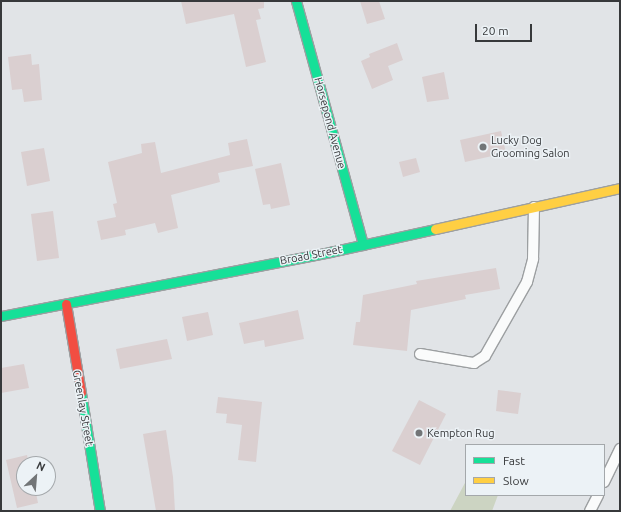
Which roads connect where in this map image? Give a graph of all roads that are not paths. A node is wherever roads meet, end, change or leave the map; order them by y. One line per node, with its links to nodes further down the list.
1 (296, 1): 4 (main road, Horsepond Avenue)
2 (620, 188): 3 (main road, Broad Street)
3 (534, 206): 4 (main road, Broad Street); 7 (lane)
4 (363, 245): 5 (main road, Broad Street)
5 (66, 304): 6 (main road, Broad Street); 11 (main road, Greenlay Street)
6 (1, 316)
7 (420, 354)
8 (620, 449): 9 (lane)
9 (605, 480)
10 (598, 496): 12 (lane)
11 (100, 511)
12 (590, 511)

